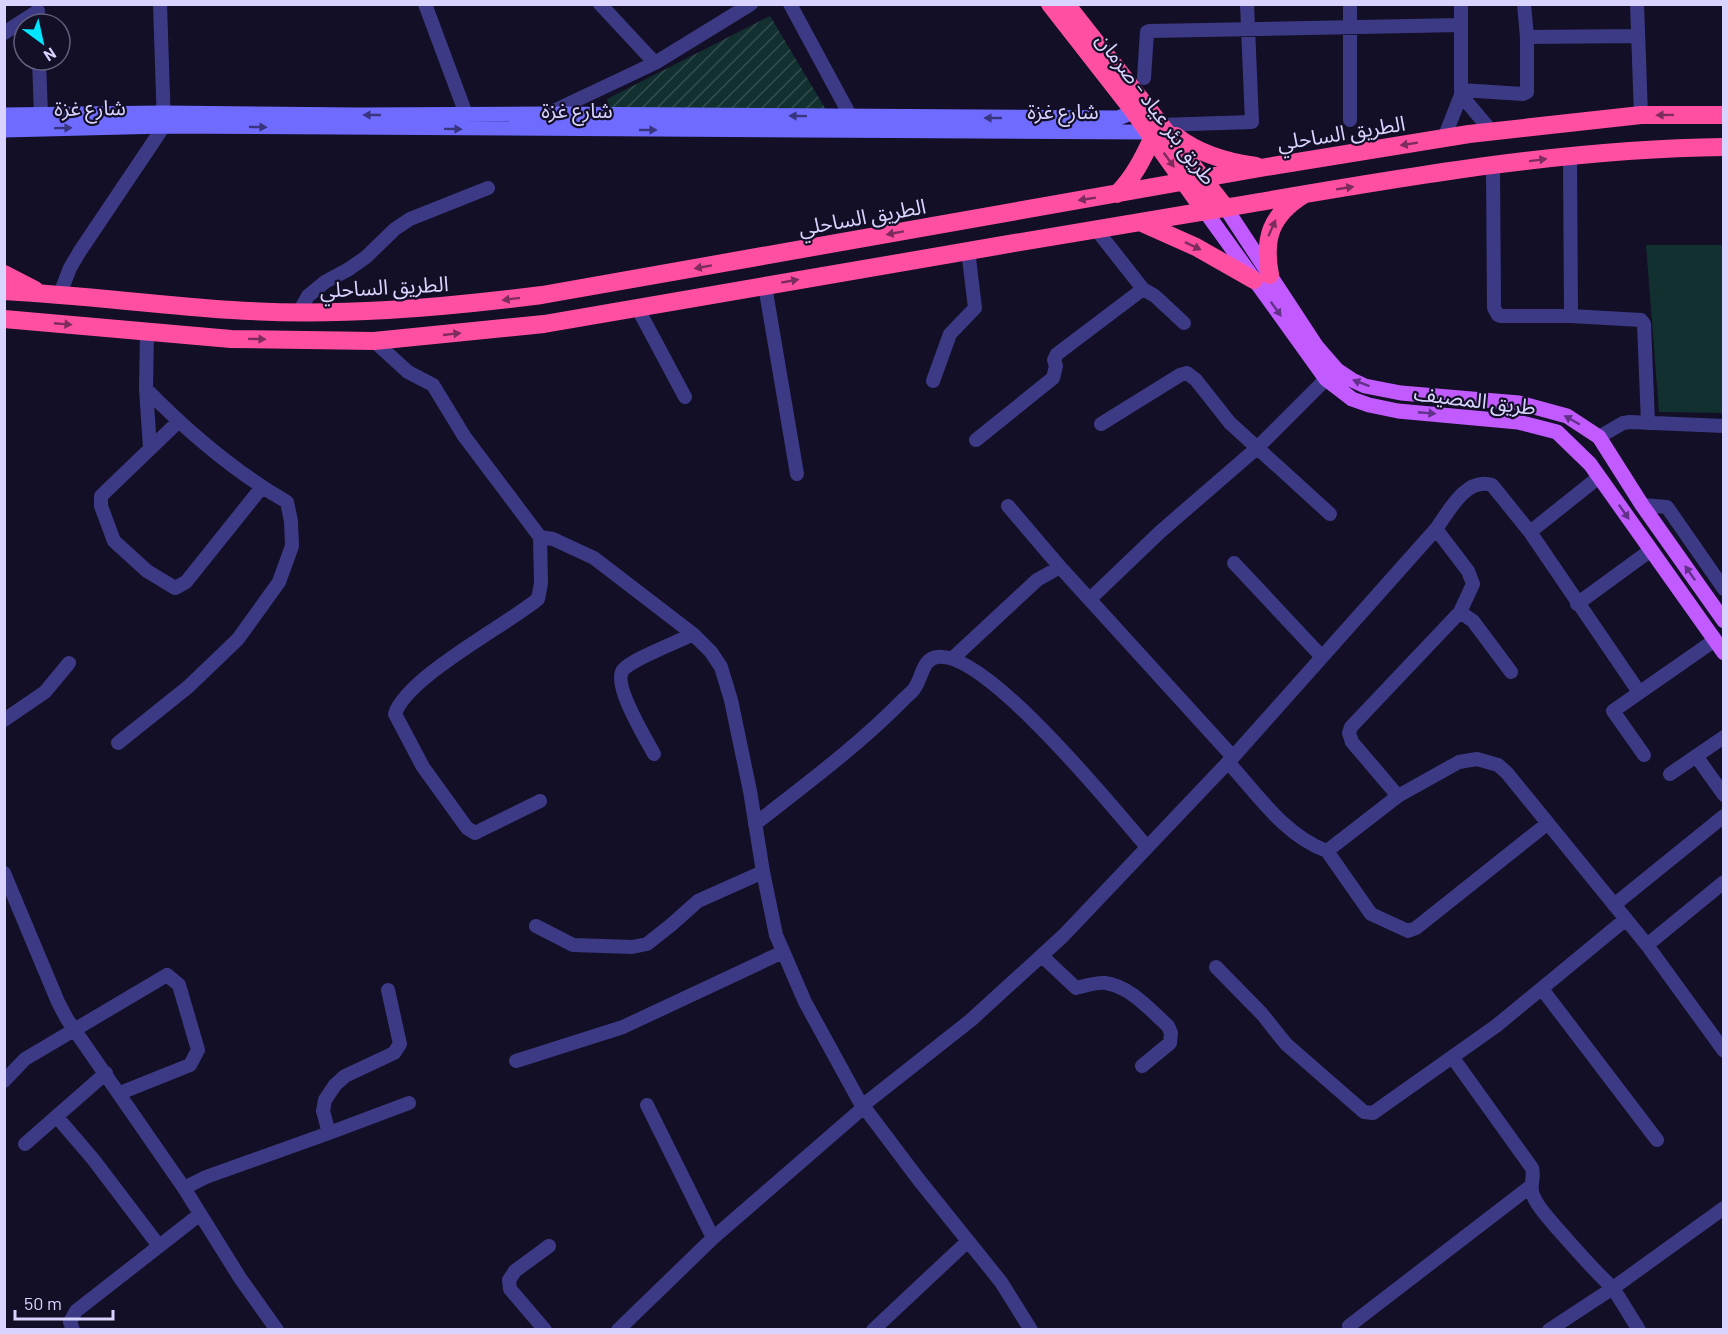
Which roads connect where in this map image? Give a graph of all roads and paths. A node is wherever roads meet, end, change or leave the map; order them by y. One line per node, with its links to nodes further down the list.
1 (160, 4): 31 (street)
2 (424, 4): 24 (street)
3 (600, 4): 19 (street)
4 (790, 4): 30 (street)
5 (1247, 4): 15 (street)
6 (1350, 4): 14 (street)
7 (1461, 4): 13 (street)
8 (1524, 4): 18 (street)
9 (1637, 4): 17 (street)
10 (750, 5): 19 (street)
11 (1056, 5): 23 (highway, طريق بئر عياد - صرمان); 35 (highway, طريق بئر عياد - صرمان)
12 (38, 10): 16 (street)
13 (1461, 26): 14 (street); 22 (street)
14 (1351, 28): 15 (street); 32 (street)
15 (1248, 29): 21 (street); 35 (street)
16 (4, 33)
17 (1637, 36): 18 (street); 29 (street)
18 (1527, 38): 22 (street)
19 (654, 63): 25 (street)
20 (39, 72): 27 (street)
21 (1144, 78)
22 (1461, 93): 36 (street); 37 (street)
23 (1132, 109): 30 (street, شارع غزة, one-way to 30); 35 (highway, طريق بئر عياد - صرمان)
24 (466, 114): 25 (street, شارع غزة); 31 (street, شارع غزة, one-way to 31)
25 (545, 114): 30 (street, شارع غزة, one-way to 25); 33 (street)
26 (4, 115): 27 (street, شارع غزة)
27 (41, 115): 31 (street, شارع غزة)
28 (1724, 115): 29 (highway, الطريق الساحلي, one-way to 29)
29 (1641, 116): 36 (highway, الطريق الساحلي)
30 (851, 117)
31 (163, 119): 33 (street, شارع غزة, one-way to 33); 34 (street, شارع غزة, one-way to 31); 58 (street)
32 (1350, 120)
33 (536, 129): 35 (street, شارع غزة, one-way to 35)
34 (4, 130)
35 (1154, 131): 41 (highway); 42 (highway, طريق بئر عياد - صرمان); 43 (highway, طريق بئر عياد - صرمان, one-way to 43); 45 (highway)
36 (1492, 132): 37 (highway, الطريق الساحلي)
37 (1444, 138): 41 (highway, الطريق الساحلي, one-way to 41)
38 (1724, 147): 39 (highway)
39 (1570, 156): 40 (highway, one-way to 39); 62 (street)
40 (1493, 166): 46 (highway, one-way to 40); 62 (street)
41 (1266, 167): 42 (highway, الطريق الساحلي)
42 (1205, 179): 43 (highway, الطريق الساحلي); 47 (highway, طريق بئر عياد - صرمان)
43 (1186, 183): 45 (highway, الطريق الساحلي); 48 (highway, طريق بئر عياد - صرمان)
44 (488, 188): 61 (street)
45 (1117, 194): 61 (highway, الطريق الساحلي, one-way to 61)
46 (1305, 194): 47 (highway); 53 (highway, one-way to 46)
47 (1225, 207): 48 (highway); 53 (main road, طريق المصيف)
48 (1205, 210): 49 (highway); 53 (main road, طريق المصيف)
49 (1140, 222): 50 (highway); 53 (highway, one-way to 53)
50 (1095, 228): 51 (highway); 55 (street)
51 (968, 250): 54 (highway, one-way to 51); 69 (street)
52 (4, 274): 57 (highway)
53 (1262, 277): 68 (main road, طريق المصيف, one-way to 68); 76 (main road, طريق المصيف, one-way to 53)
54 (765, 286): 59 (highway); 80 (street)
55 (1143, 289): 64 (street); 77 (street)
56 (4, 291): 57 (highway, الطريق الساحلي)
57 (39, 293): 58 (highway, الطريق الساحلي)
58 (60, 294): 60 (highway, الطريق الساحلي)
59 (638, 309): 67 (highway, one-way to 59); 71 (street)
60 (232, 310): 61 (highway, الطريق الساحلي); 66 (highway)
61 (299, 312)
62 (1571, 316): 73 (street)
63 (4, 319): 65 (highway, one-way to 65)
64 (1184, 323)
65 (147, 332): 66 (highway); 70 (street)
66 (231, 339): 67 (highway, one-way to 67)
67 (374, 341): 88 (street)
68 (1326, 379): 79 (street); 81 (main road, طريق المصيف, one-way to 81)
69 (933, 381)
70 (146, 389): 72 (street); 78 (street)
71 (685, 398)
72 (178, 422): 78 (street); 82 (street)
73 (1648, 423): 75 (street); 76 (street)
74 (1101, 424): 79 (street)
75 (1724, 426)
76 (1599, 437): 83 (main road, طريق المصيف)
77 (976, 440)
78 (150, 448): 82 (street)
79 (1257, 448): 85 (street); 93 (street)
80 (797, 474)
81 (1599, 477): 87 (street); 89 (main road, طريق المصيف, one-way to 89)
82 (262, 487): 106 (street)
83 (1642, 505): 92 (street); 96 (main road, طريق المصيف, one-way to 83)
84 (1008, 506): 91 (street)
85 (1330, 514)
86 (1436, 529): 87 (street); 95 (street); 99 (street)
87 (1530, 532): 94 (street)
88 (540, 537): 97 (street); 114 (street)
89 (1651, 550): 94 (street); 98 (main road, طريق المصيف)
90 (1234, 563): 99 (street)
91 (1060, 567): 93 (street); 100 (street)
92 (1724, 588)
93 (1090, 599): 110 (street)
94 (1577, 604): 103 (street)
95 (1460, 612): 102 (street); 113 (street)
96 (1724, 621)
97 (693, 634): 107 (street); 117 (street)
98 (1719, 646): 103 (street)
99 (1322, 657): 110 (street)
100 (952, 659): 117 (street); 118 (street)
101 (69, 663): 104 (street)
102 (1511, 672)
103 (1639, 692): 108 (street)
104 (4, 720)
105 (1724, 737): 109 (street)
106 (118, 743)
107 (654, 754)
108 (1644, 755)
109 (1696, 756): 111 (street); 112 (street)
110 (1230, 760): 118 (street); 119 (street)
111 (1670, 774)
112 (1724, 795)
113 (1398, 796): 116 (street); 119 (street)
114 (540, 801)
115 (1724, 816): 123 (street)
116 (1548, 823): 119 (street); 123 (street)
117 (754, 824): 120 (street)
118 (1147, 847): 128 (street)
119 (1327, 851)
120 (763, 872): 125 (street); 127 (street)
121 (4, 873): 132 (street)
122 (1724, 882): 126 (street)
123 (1614, 905): 124 (street)
124 (1626, 919): 126 (street); 130 (street)
125 (536, 926)
126 (1647, 945): 133 (street)
127 (783, 952): 135 (street); 142 (street)
128 (1042, 956): 136 (street); 142 (street)
129 (1216, 967): 134 (street)
130 (1542, 989): 134 (street); 145 (street)
131 (388, 990): 144 (street)
132 (74, 1029): 137 (street); 138 (street); 139 (street)
133 (1724, 1051)
134 (1453, 1058): 147 (street)
135 (516, 1061)
136 (1142, 1066)
137 (106, 1073): 139 (street); 143 (street)
138 (4, 1080)
139 (120, 1093): 148 (street)
140 (408, 1103): 144 (street)
141 (647, 1105): 151 (street)
142 (863, 1106): 151 (street); 152 (street)
143 (57, 1117): 146 (street); 153 (street)
144 (329, 1133): 148 (street)
145 (1657, 1140)
146 (25, 1144)
147 (1531, 1186): 155 (street); 156 (street)
148 (184, 1188): 150 (street)
149 (1723, 1211): 155 (street)
150 (199, 1215): 153 (street); 158 (street)
151 (713, 1238): 160 (street)
152 (968, 1241): 161 (street); 162 (street)
153 (159, 1246): 157 (street)
154 (549, 1246): 159 (street)
155 (1613, 1288): 163 (street); 164 (street)
156 (1349, 1326)
157 (73, 1329)
158 (278, 1329)
159 (545, 1329)
160 (618, 1329)
161 (873, 1329)
162 (1031, 1329)
163 (1549, 1329)
164 (1639, 1329)

